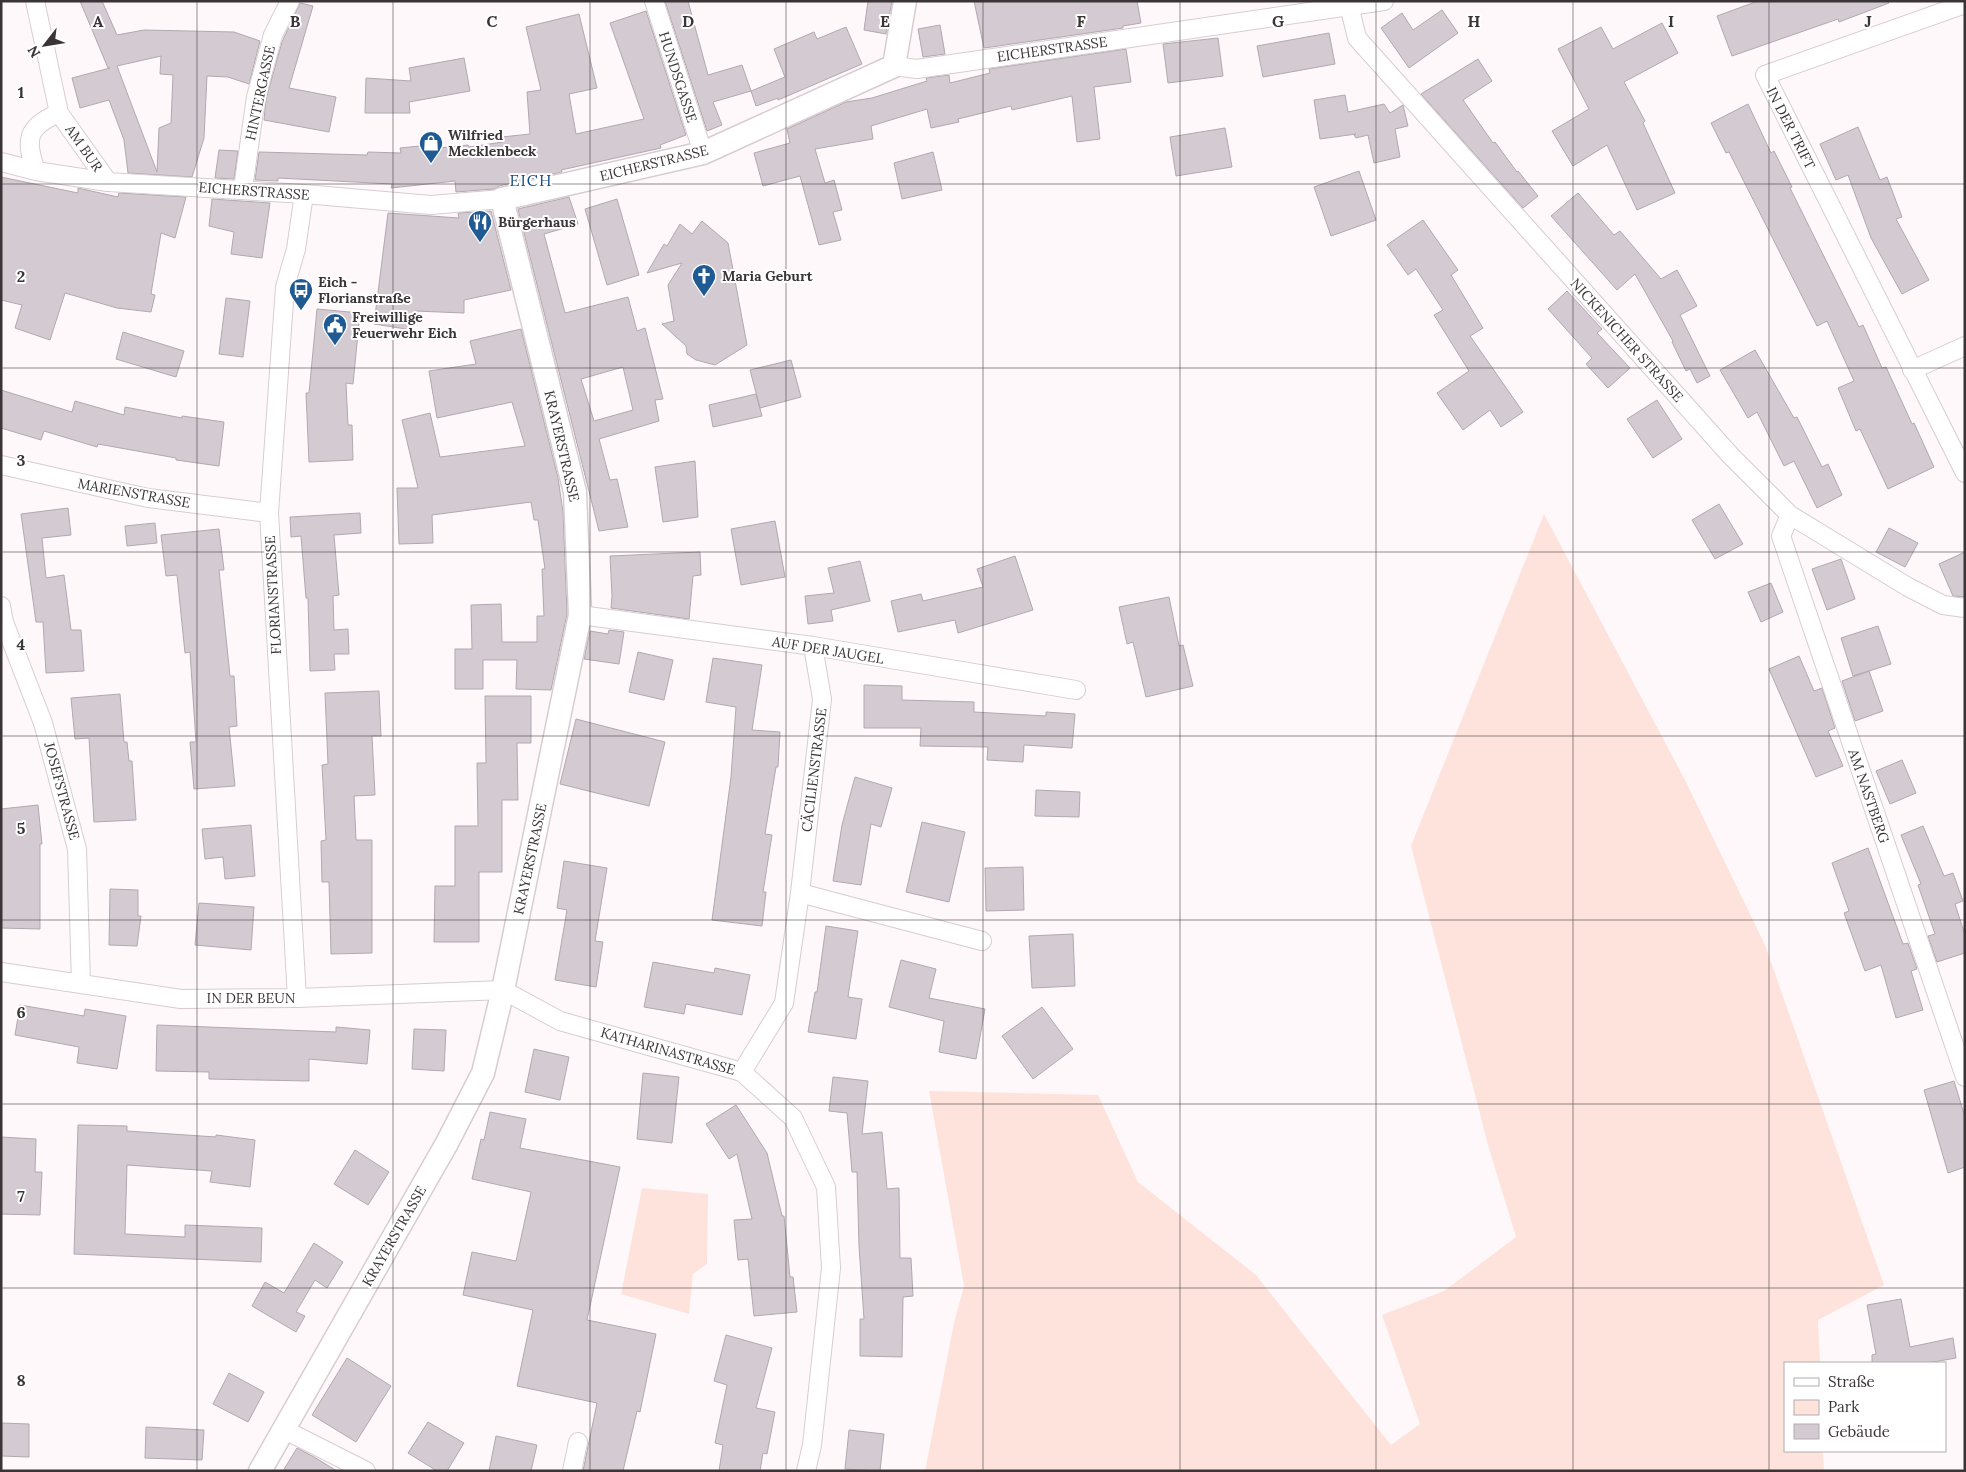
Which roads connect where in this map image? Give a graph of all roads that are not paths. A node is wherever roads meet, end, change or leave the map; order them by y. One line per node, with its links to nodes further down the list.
1 (35, 1): 9 (street, AM BUR)
2 (290, 1): 14 (street, HINTERGASSE)
3 (654, 1): 10 (street, HUNDSGASSE)
4 (905, 1): 8 (street)
5 (1384, 1): 7 (street, EICHERSTRASSE)
6 (1965, 4): 18 (street, IN DER TRIFT)
7 (1349, 5): 8 (street, EICHERSTRASSE); 22 (street, NICKENICHER STRASSE)
8 (894, 66): 10 (street, EICHERSTRASSE)
9 (59, 114): 12 (street, AM BUR); 13 (street, AM BUR)
10 (703, 153): 16 (street, EICHERSTRASSE)
11 (1, 162): 12 (street, EICHERSTRASSE)
12 (36, 171): 13 (street, EICHERSTRASSE)
13 (108, 182): 14 (street, EICHERSTRASSE)
14 (242, 189): 15 (street, EICHERSTRASSE)
15 (304, 194): 16 (street, EICHERSTRASSE); 21 (street, FLORIANSTRASSE)
16 (502, 199): 25 (street, KRAYERSTRASSE)
17 (1965, 346): 18 (street)
18 (1912, 370): 20 (street, IN DER TRIFT)
19 (1, 465): 21 (street, MARIENSTRASSE)
20 (1965, 473)
21 (269, 513): 33 (street, FLORIANSTRASSE)
22 (1790, 515): 24 (street, NICKENICHER STRASSE); 35 (street, AM NASTBERG)
23 (1, 606): 31 (street, JOSEFSTRASSE)
24 (1965, 608)
25 (580, 614): 26 (street, AUF DER JAUGEL); 32 (street, KRAYERSTRASSE)
26 (813, 646): 27 (street, AUF DER JAUGEL); 28 (street, CÄCILIENSTRASSE)
27 (1076, 690)
28 (800, 893): 29 (street); 34 (street, CÄCILIENSTRASSE)
29 (982, 941)
30 (1, 972): 31 (street, IN DER BEUN)
31 (81, 983): 33 (street, IN DER BEUN)
32 (503, 990): 33 (street, IN DER BEUN); 34 (street, KATHARINASTRASSE); 36 (street, KRAYERSTRASSE)
33 (297, 998)
34 (742, 1072): 41 (street, KATHARINASTRASSE)
35 (1965, 1077)
36 (283, 1429): 38 (street, KRAYERSTRASSE); 39 (street)
37 (578, 1442): 40 (street)
38 (260, 1471)
39 (366, 1471)
40 (572, 1471)
41 (806, 1471)

